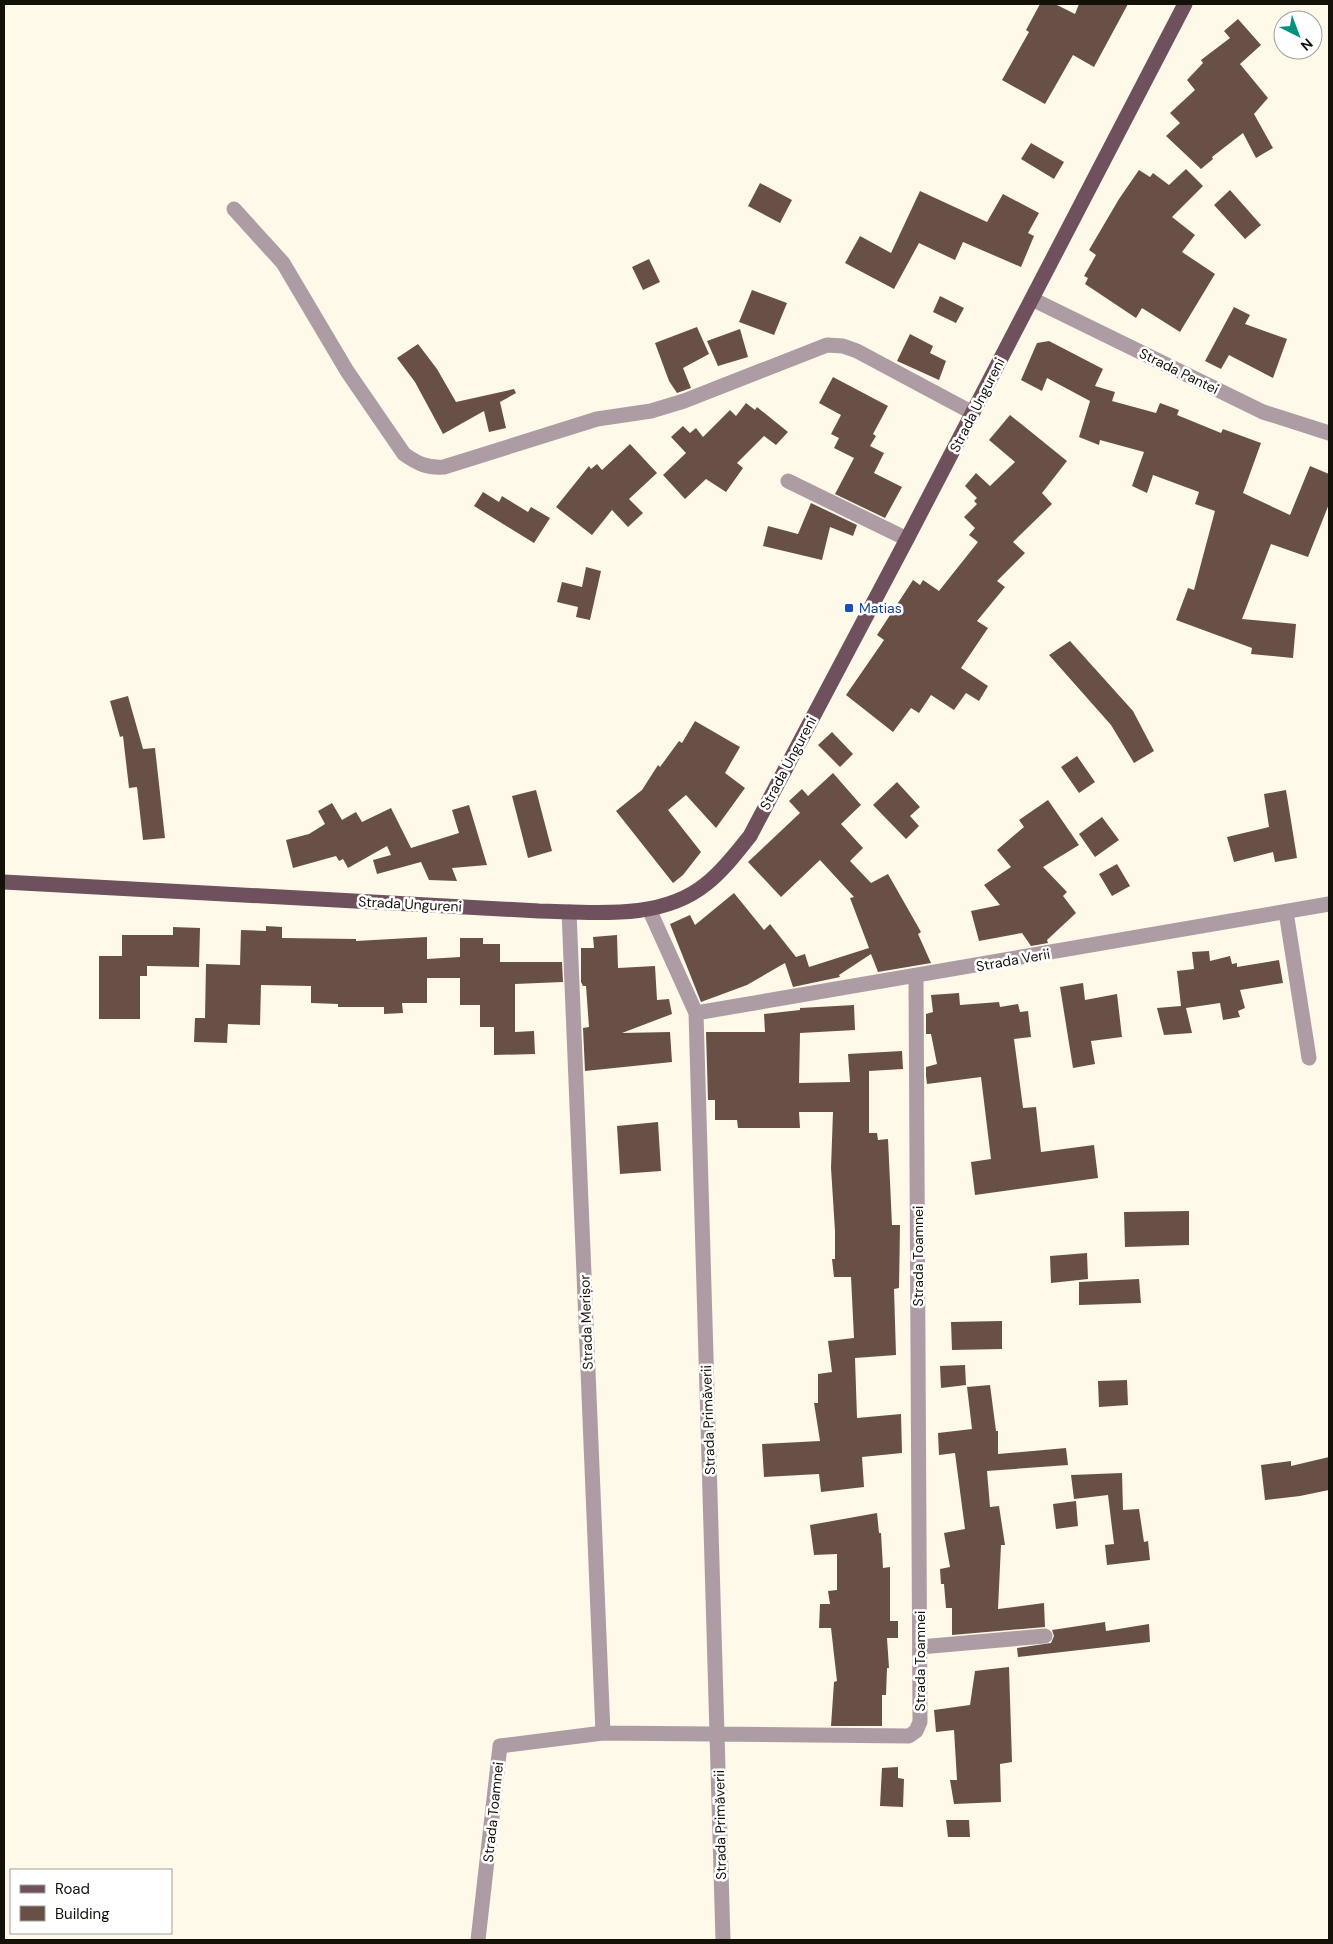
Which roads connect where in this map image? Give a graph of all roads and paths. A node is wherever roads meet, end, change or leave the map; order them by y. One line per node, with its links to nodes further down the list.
1 (1186, 4): 3 (main road, Strada Ungureni)
2 (234, 209): 4 (street)
3 (1032, 299): 4 (main road, Strada Ungureni); 5 (street, Strada Pantei)
4 (973, 413): 7 (main road, Strada Ungureni)
5 (1329, 433)
6 (788, 481): 7 (street)
7 (907, 539): 10 (main road, Strada Ungureni)
8 (4, 882): 11 (main road, Strada Ungureni)
9 (1329, 904): 12 (street, Strada Verii)
10 (649, 909): 11 (main road, Strada Ungureni); 14 (street, Strada Primăverii)
11 (569, 912): 18 (street, Strada Merișor)
12 (1286, 912): 13 (street, Strada Verii); 15 (street)
13 (916, 977): 14 (street, Strada Verii); 17 (street, Strada Toamnei)
14 (696, 1013): 19 (street, Strada Primăverii)
15 (1309, 1058)
16 (1045, 1636): 17 (street)
17 (920, 1647): 19 (street, Strada Toamnei)
18 (604, 1733): 19 (street, Strada Toamnei); 20 (street, Strada Toamnei)
19 (718, 1734): 21 (street, Strada Primăverii)
20 (478, 1940)
21 (723, 1940)

